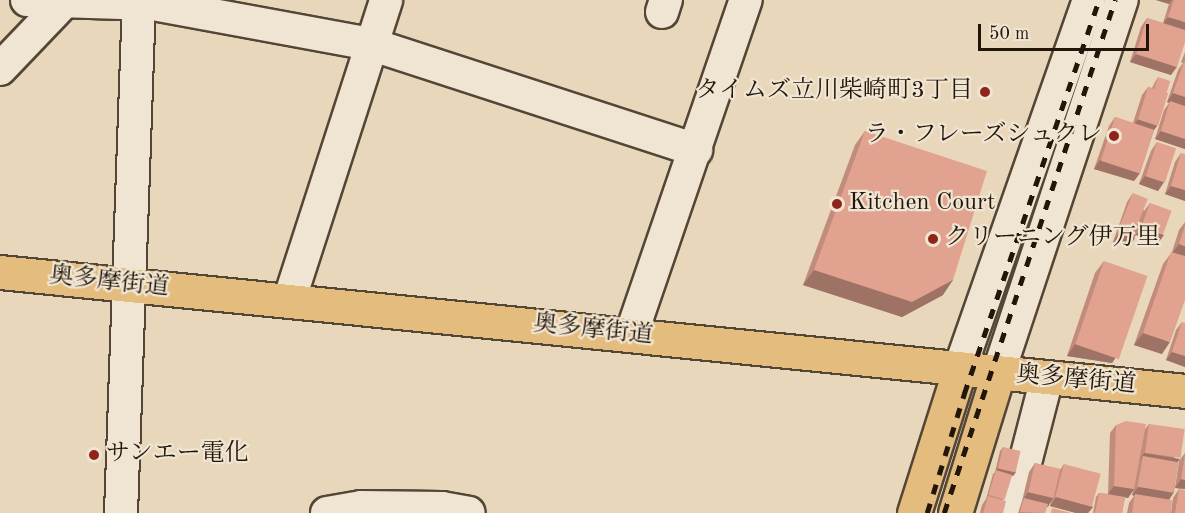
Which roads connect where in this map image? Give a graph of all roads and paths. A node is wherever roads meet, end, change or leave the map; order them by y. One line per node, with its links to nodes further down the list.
1 (27, 0): 6 (street)
2 (386, 0): 8 (street)
3 (746, 0): 10 (street)
4 (1089, 0): 15 (street)
5 (1122, 0): 16 (street)
6 (64, 2): 7 (street); 9 (street)
7 (139, 2): 8 (street); 12 (street)
8 (370, 44): 10 (street); 13 (street)
9 (0, 69)
10 (696, 150): 14 (street)
11 (0, 272): 12 (main road, 奥多摩街道)
12 (127, 285): 13 (main road, 奥多摩街道); 19 (street)
13 (290, 301): 14 (main road, 奥多摩街道)
14 (631, 335): 15 (main road, 奥多摩街道)
15 (960, 368): 16 (main road, 奥多摩街道); 22 (main road)
16 (998, 374): 17 (main road, 奥多摩街道); 23 (main road)
17 (1047, 378): 18 (main road, 奥多摩街道); 24 (street)
18 (1185, 391)
19 (121, 513)
20 (327, 513): 21 (street)
21 (469, 513)
22 (914, 513)
23 (955, 513)
24 (1012, 513)

